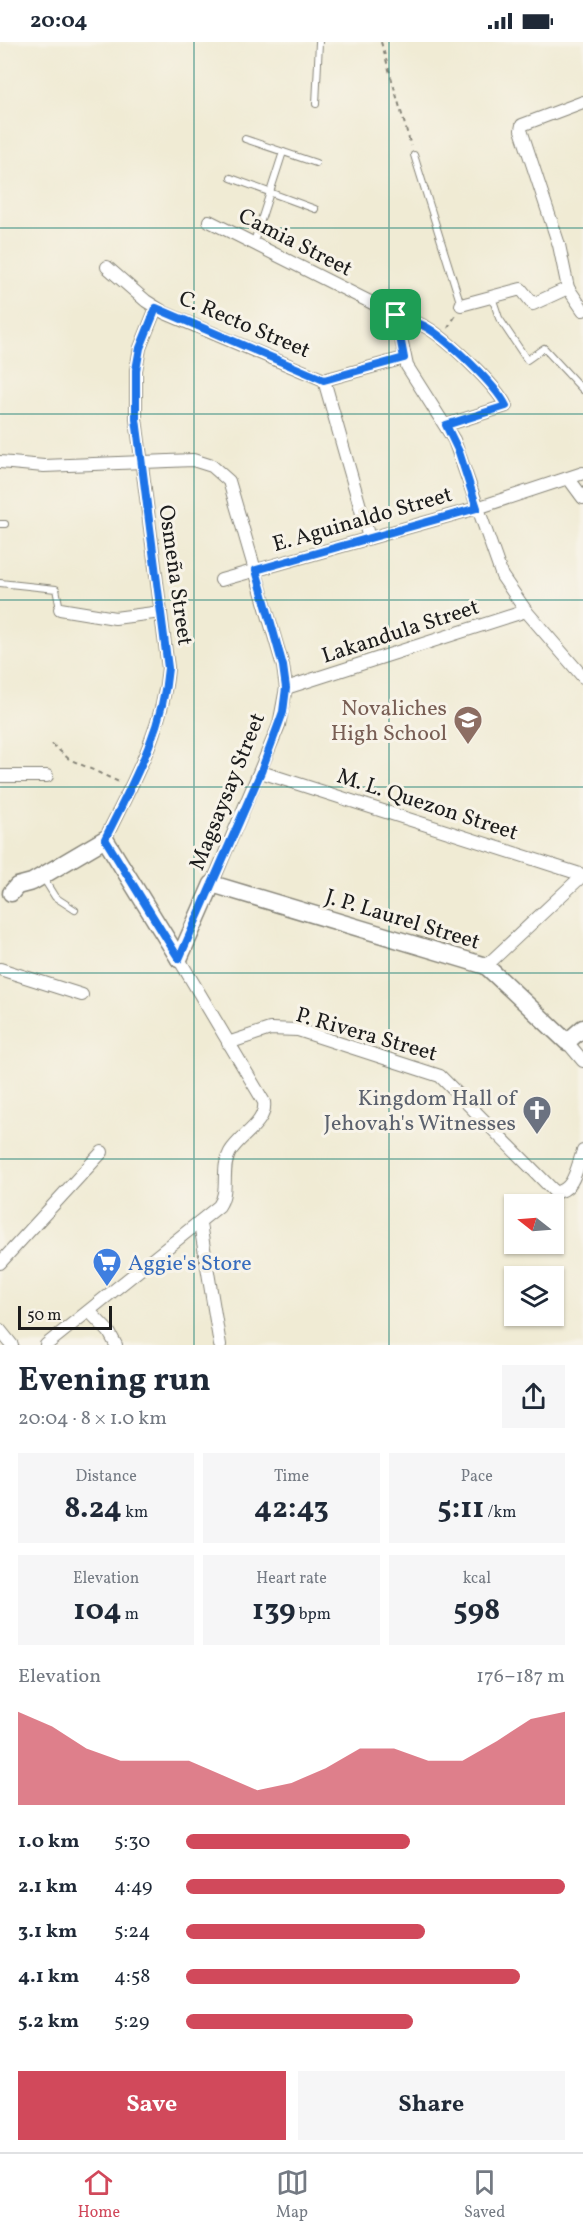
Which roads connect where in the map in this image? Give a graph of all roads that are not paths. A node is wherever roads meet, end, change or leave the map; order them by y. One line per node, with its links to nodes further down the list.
1 (319, 42): 3 (lane)
2 (583, 102): 14 (street)
3 (316, 104)
4 (245, 139): 5 (lane)
5 (283, 152): 7 (lane); 9 (lane)
6 (414, 155): 16 (lane)
7 (316, 163)
8 (231, 178): 9 (lane)
9 (270, 192): 10 (lane); 12 (lane)
10 (315, 209)
11 (209, 221): 12 (street, Camia Street)
12 (254, 242): 19 (street, Camia Street)
13 (107, 267): 17 (street, C. Recto Street)
14 (568, 288): 15 (street); 18 (street)
15 (492, 297): 16 (street); 22 (lane)
16 (461, 305)
17 (156, 308): 21 (street, C. Recto Street); 24 (street, Osmeña Street)
18 (583, 310)
19 (396, 315): 20 (street); 23 (street, Camia Street)
20 (404, 358): 21 (street); 23 (street)
21 (324, 380): 30 (street, C. Recto Street)
22 (583, 390)
23 (446, 425): 29 (street)
24 (140, 461): 25 (street, Magsaysay Street); 31 (street, Magsaysay Street); 36 (street, Osmeña Street)
25 (0, 462)
26 (583, 473): 27 (street, E. Aguinaldo Street)
27 (569, 479): 28 (street); 29 (street, E. Aguinaldo Street)
28 (583, 498)
29 (477, 508): 30 (street, E. Aguinaldo Street); 35 (street)
30 (369, 538): 31 (street, E. Aguinaldo Street)
31 (256, 570): 32 (street, E. Aguinaldo Street); 38 (street, Magsaysay Street)
32 (221, 580)
33 (0, 583): 34 (lane)
34 (60, 609): 36 (street)
35 (526, 611): 37 (street); 38 (street, Lakandula Street)
36 (161, 612): 42 (street, Osmeña Street)
37 (583, 677)
38 (286, 688): 39 (street, Magsaysay Street)
39 (261, 772): 43 (street, M. L. Quezon Street); 45 (street, Magsaysay Street)
40 (0, 776): 41 (street)
41 (47, 776)
42 (105, 839): 44 (street); 48 (street)
43 (583, 875): 49 (street)
44 (37, 879): 46 (street); 47 (lane)
45 (212, 884): 48 (street, Magsaysay Street); 49 (street, J. P. Laurel Street)
46 (6, 896)
47 (75, 910)
48 (179, 959): 54 (street)
49 (486, 966): 53 (street, J. P. Laurel Street)
50 (0, 969): 51 (street)
51 (82, 995)
52 (583, 1028): 53 (street)
53 (567, 1042): 55 (street, J. P. Laurel Street)
54 (228, 1043): 56 (street, P. Rivera Street); 58 (street)
55 (583, 1061)
56 (583, 1150)
57 (102, 1152): 59 (street)
58 (200, 1224): 60 (street); 65 (street)
59 (0, 1263)
60 (89, 1311): 63 (street); 64 (street)
61 (0, 1330): 62 (street)
62 (12, 1345)
63 (46, 1345)
64 (116, 1345)
65 (220, 1345)

